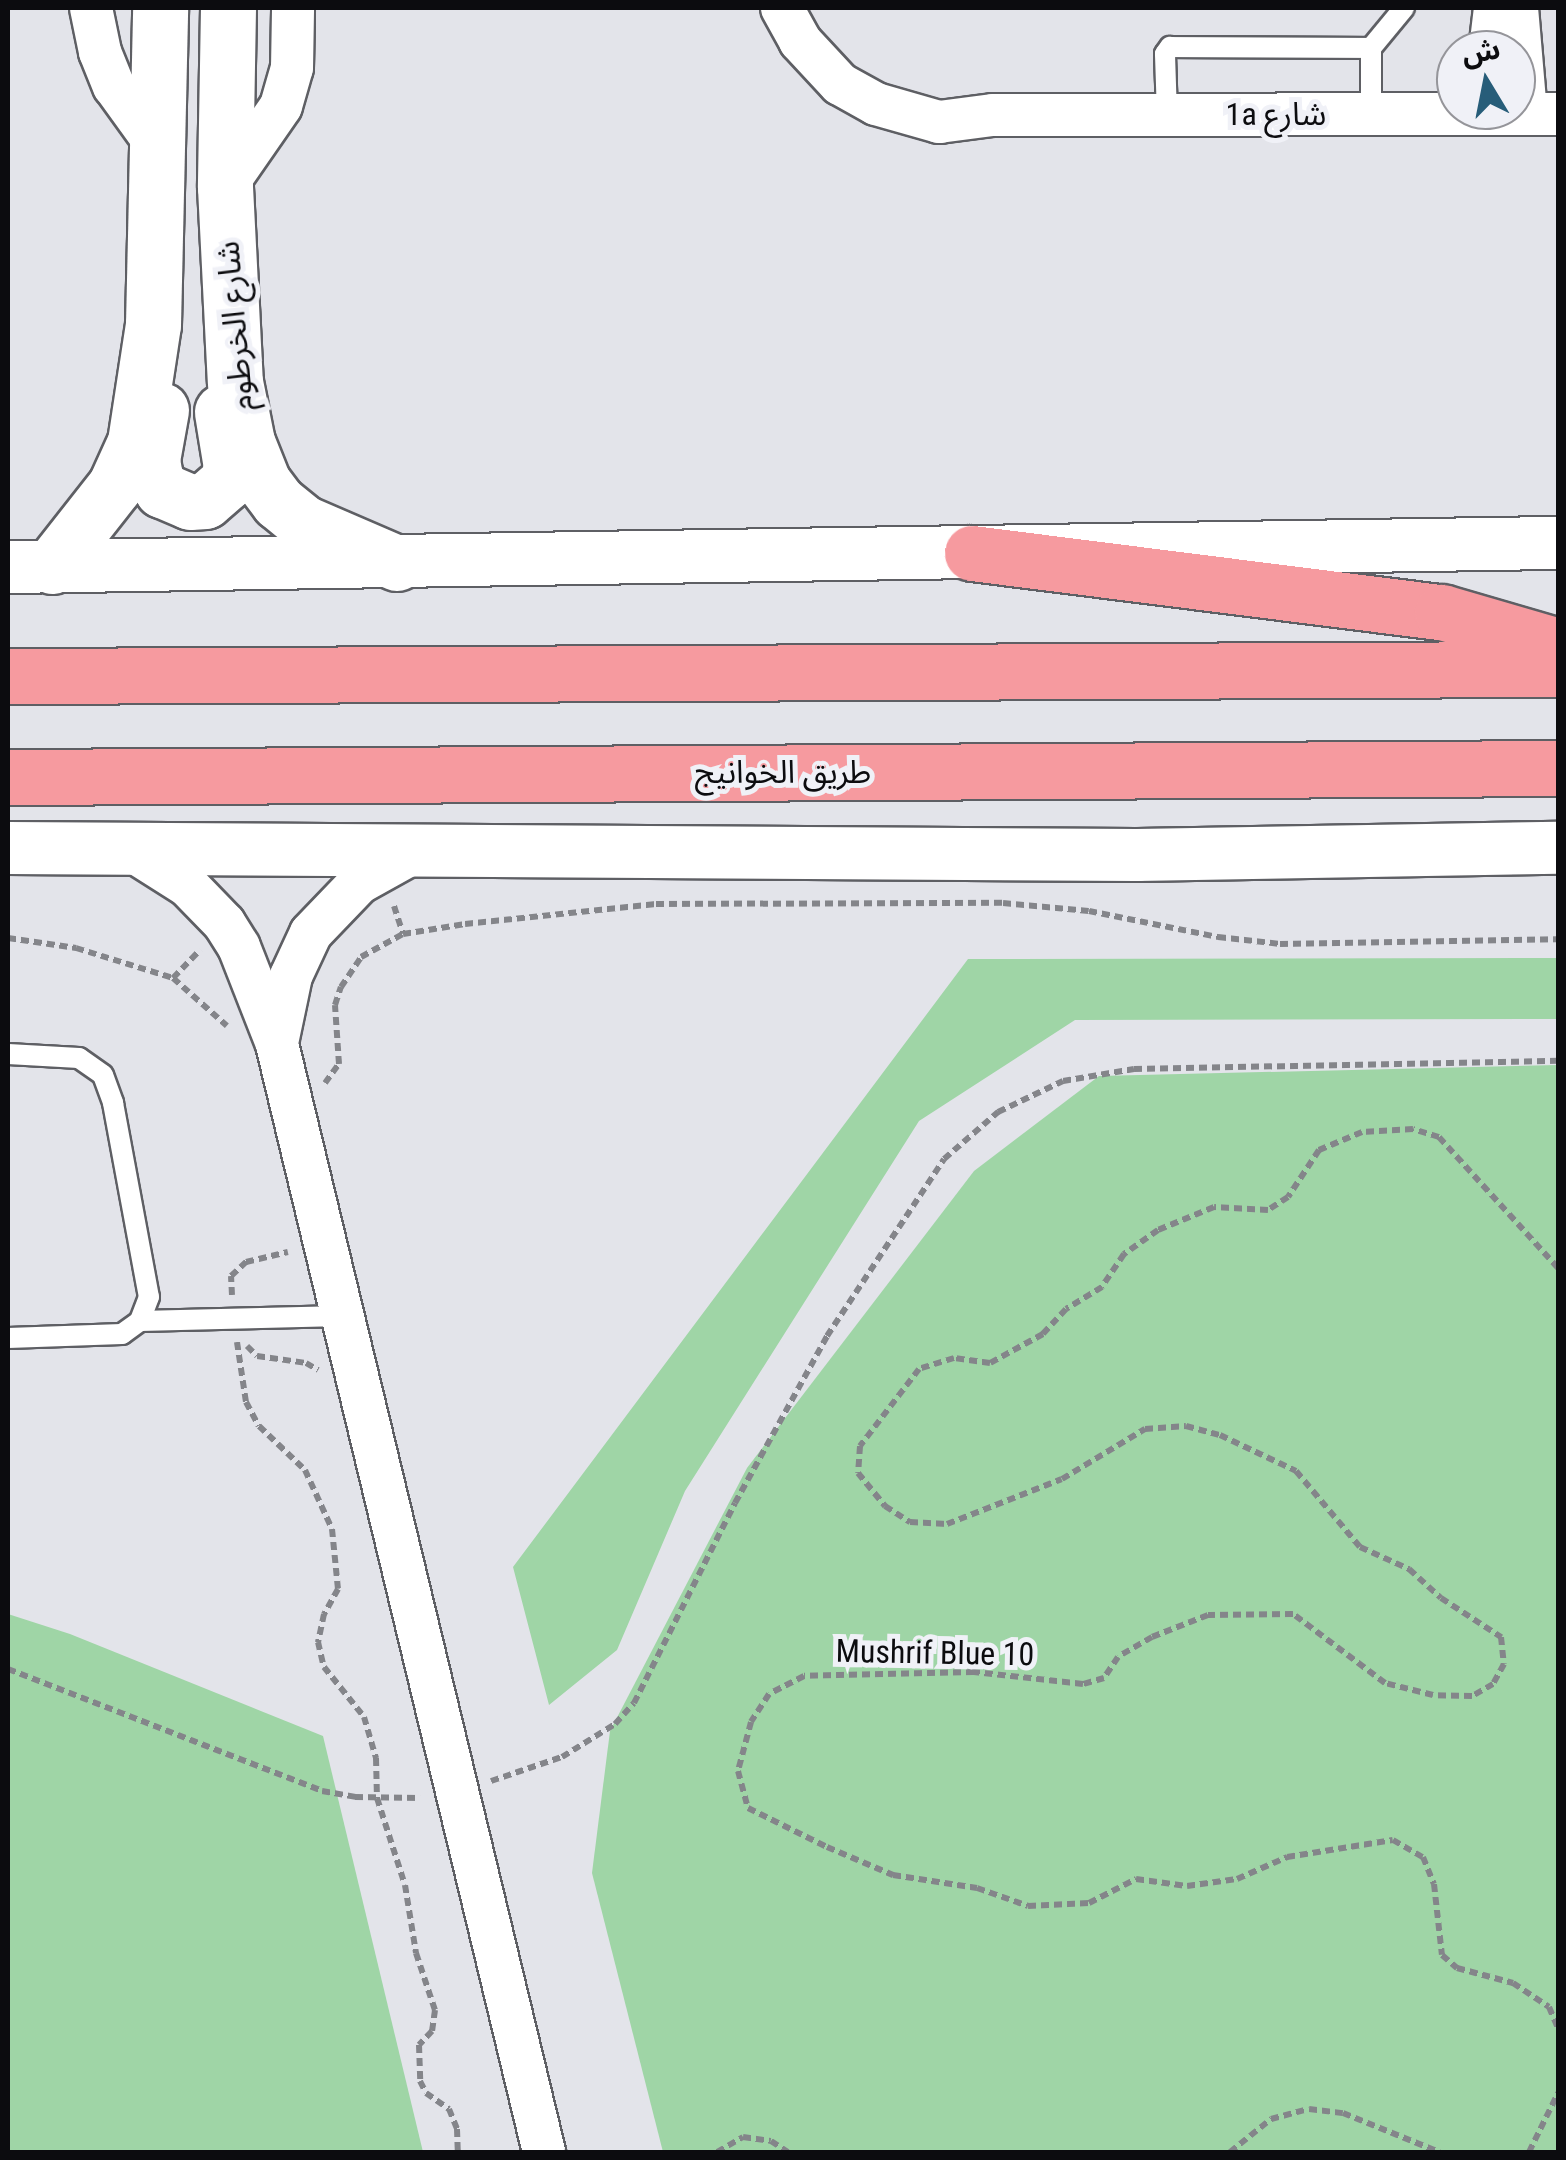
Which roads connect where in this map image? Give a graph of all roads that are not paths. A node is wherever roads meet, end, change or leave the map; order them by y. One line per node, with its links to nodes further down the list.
1 (91, 8): 13 (street)
2 (160, 8): 13 (main road)
3 (228, 8): 14 (main road, شارع الخرطوم)
4 (292, 8): 14 (street)
5 (782, 8): 9 (street)
6 (810, 8): 9 (street)
7 (1404, 8): 8 (lane)
8 (1372, 48): 11 (lane); 12 (lane)
9 (849, 72): 12 (street, 1a شارع)
10 (1436, 113): 11 (street, 1a شارع)
11 (1370, 114): 12 (street, 1a شارع)
12 (1167, 115)
13 (156, 144): 15 (main road)
14 (225, 187): 16 (main road, شارع الخرطوم)
15 (153, 324): 16 (main road); 20 (main road)
16 (233, 332): 19 (main road, شارع الخرطوم)
17 (1558, 543): 18 (street)
18 (972, 552): 19 (street); 21 (highway)
19 (396, 563): 20 (street)
20 (30, 567)
21 (1558, 646)
22 (1558, 669): 23 (highway)
23 (8, 676)
24 (1558, 768): 25 (highway, طريق الخوانيج)
25 (8, 776)
26 (8, 848): 27 (street)
27 (128, 848): 29 (street); 30 (street)
28 (1558, 848): 29 (street)
29 (419, 849): 30 (street)
30 (257, 1042): 32 (street)
31 (8, 1054): 33 (lane)
32 (342, 1316): 33 (lane); 35 (street)
33 (140, 1321): 34 (lane)
34 (8, 1338)
35 (544, 2152)

